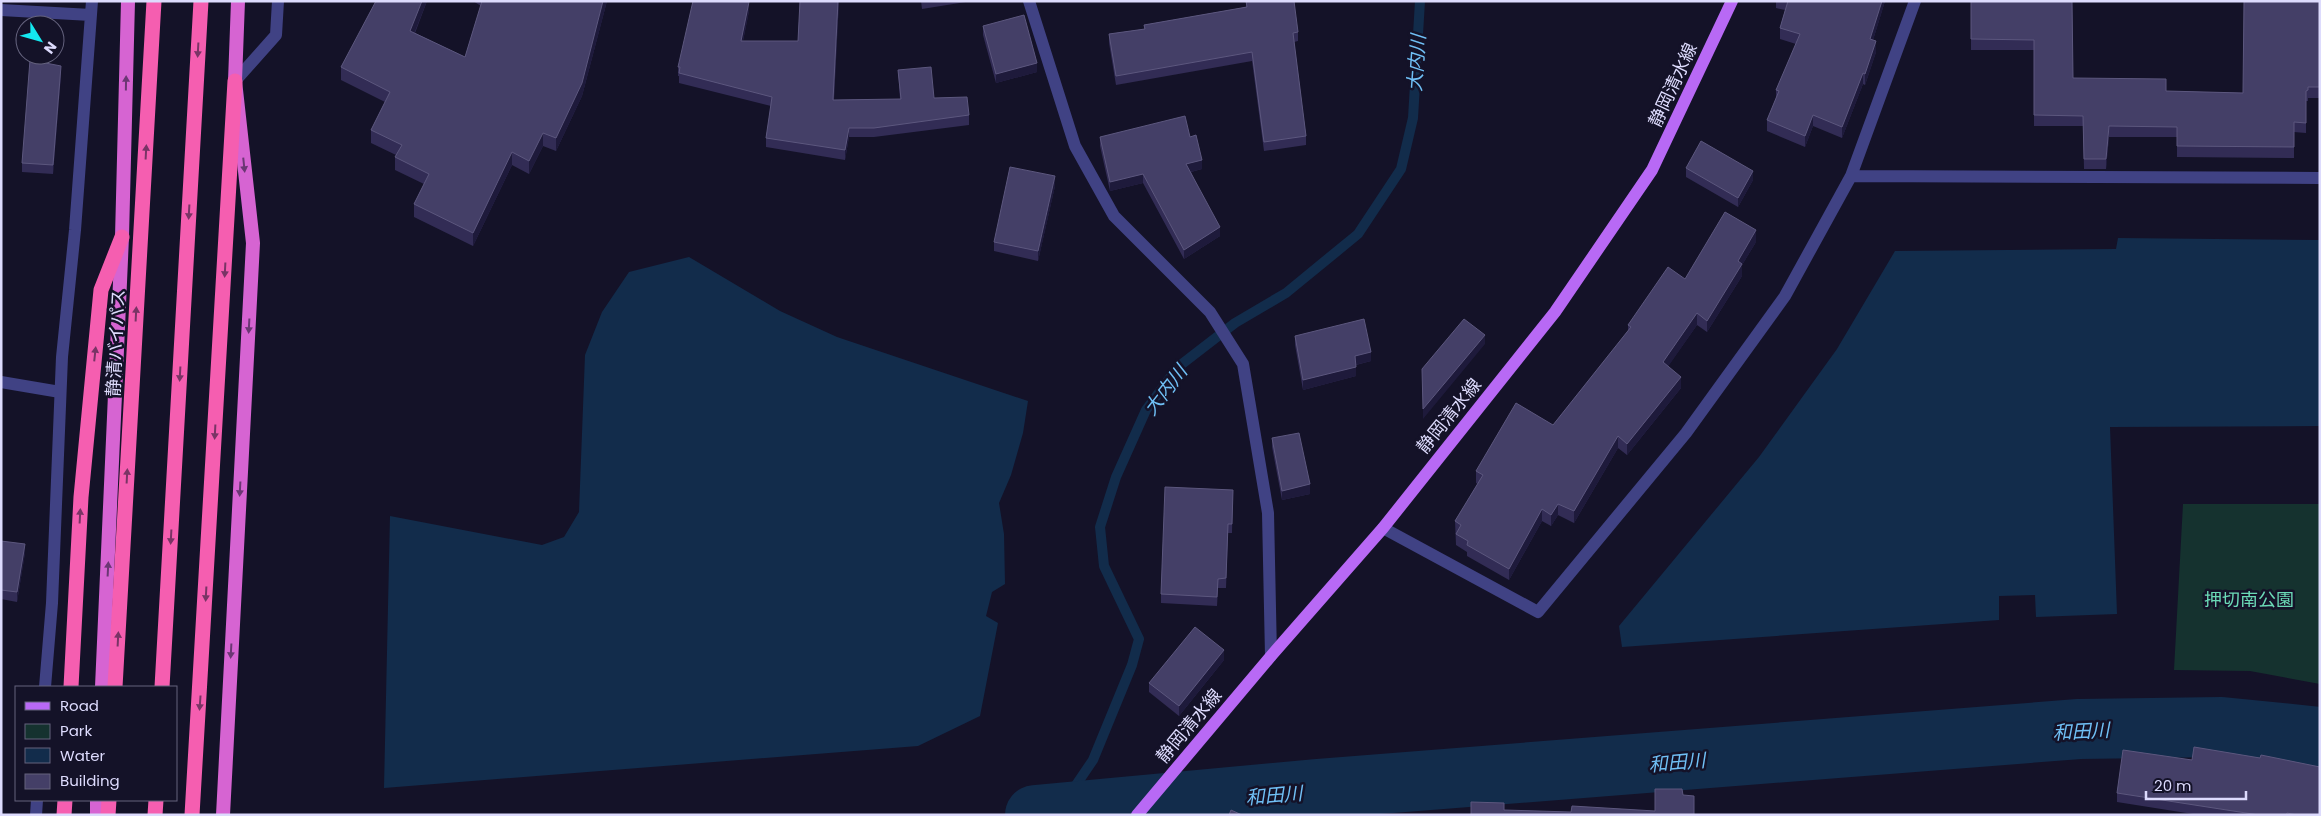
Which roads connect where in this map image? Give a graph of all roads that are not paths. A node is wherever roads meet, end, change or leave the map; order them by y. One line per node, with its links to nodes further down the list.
1 (92, 1): 11 (street)
2 (128, 1): 15 (highway, one-way to 2)
3 (154, 1): 23 (highway, 静清バイパス, one-way to 3)
4 (201, 1): 24 (highway, one-way to 24)
5 (238, 1): 12 (highway)
6 (278, 1): 12 (street)
7 (1029, 1): 19 (street)
8 (1732, 1): 18 (main road, 静岡清水線)
9 (1915, 1): 13 (street)
10 (1, 10): 11 (street)
11 (90, 15): 17 (street)
12 (235, 81): 35 (highway, one-way to 35); 36 (highway, one-way to 36)
13 (1851, 176): 14 (street); 18 (street)
14 (2320, 178)
15 (122, 237): 21 (highway, one-way to 15); 22 (highway, one-way to 15)
16 (1, 382): 17 (street)
17 (60, 392): 20 (street)
18 (1383, 528): 19 (main road, 静岡清水線)
19 (1271, 656): 37 (main road, 静岡清水線)
20 (45, 686)
21 (71, 686)
22 (102, 686)
23 (115, 686)
24 (162, 686)
25 (37, 801): 30 (street)
26 (65, 801): 31 (highway)
27 (97, 801): 32 (highway)
28 (109, 801): 33 (highway)
29 (156, 801): 34 (highway)
30 (36, 815)
31 (64, 815)
32 (97, 815)
33 (108, 815)
34 (155, 815)
35 (192, 815)
36 (223, 815)
37 (1137, 815)

